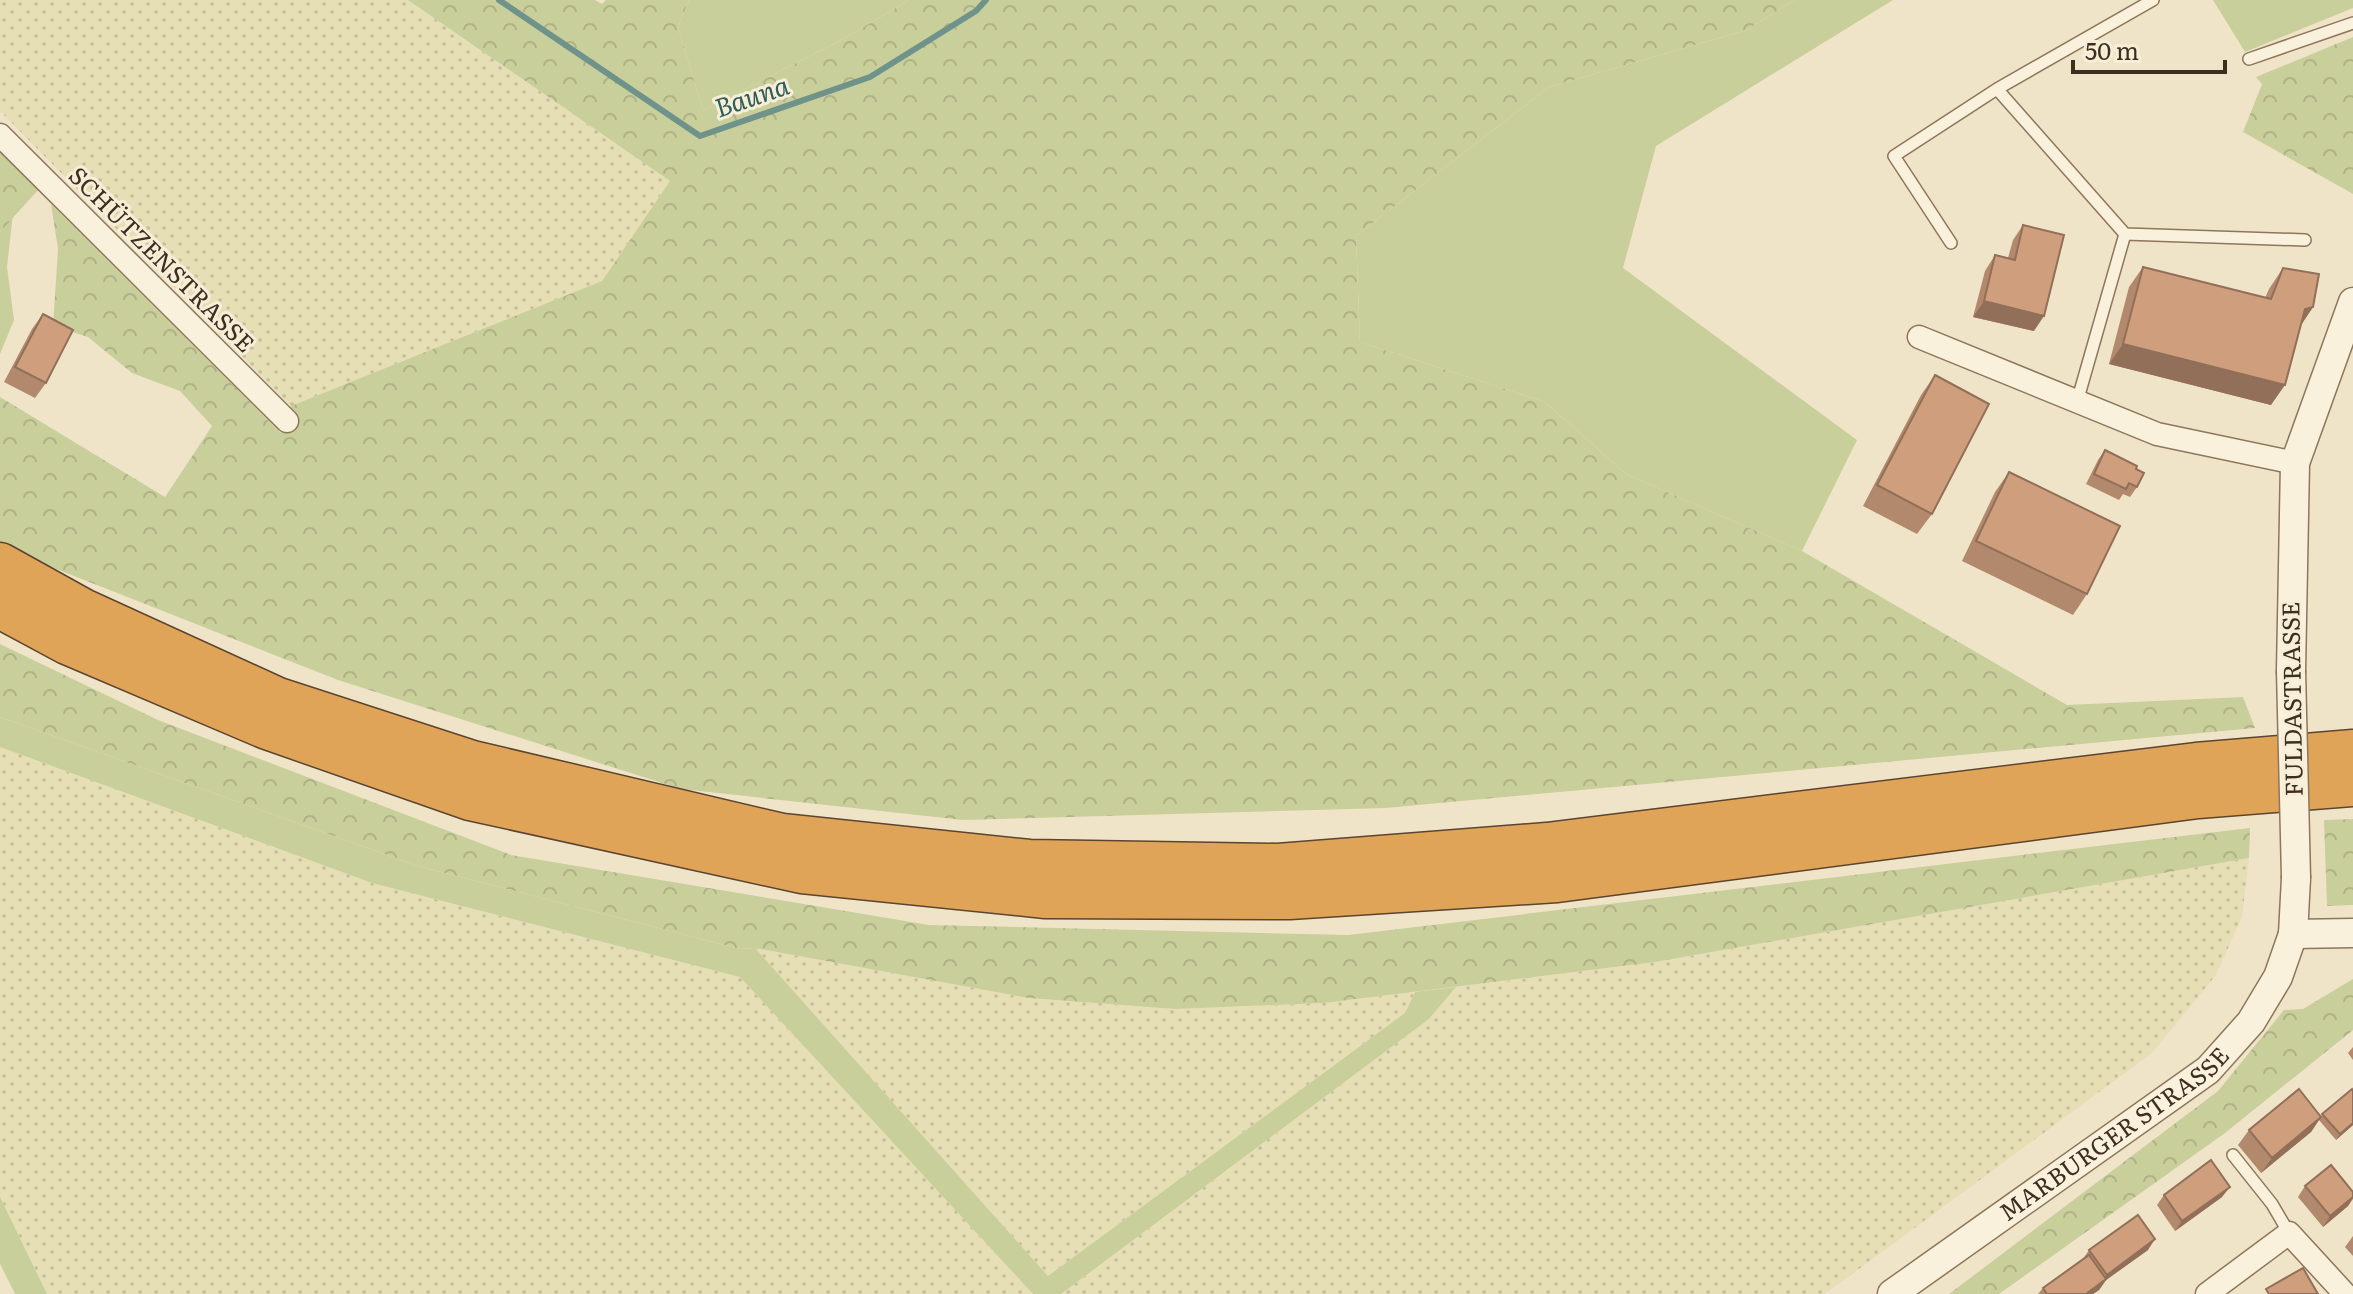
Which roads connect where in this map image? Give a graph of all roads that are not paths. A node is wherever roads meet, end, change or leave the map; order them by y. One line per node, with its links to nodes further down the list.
1 (2153, 0): 4 (lane)
2 (2353, 23): 3 (lane)
3 (2249, 59)
4 (1997, 89): 6 (lane); 8 (lane)
5 (0, 135): 12 (street, SCHÜTZENSTRASSE)
6 (2125, 234): 7 (lane); 11 (lane)
7 (2305, 240)
8 (1951, 243)
9 (2353, 302): 13 (street, FULDASTRASSE)
10 (1919, 337): 11 (street)
11 (2077, 402): 13 (street)
12 (287, 421)
13 (2295, 463): 19 (street, FULDASTRASSE, bridge)
14 (0, 564): 16 (highway)
15 (0, 607): 17 (highway)
16 (2353, 751)
17 (2353, 785)
18 (2353, 933): 19 (street)
19 (2293, 934): 22 (street, MARBURGER STRASSE)
20 (2233, 1155): 21 (lane)
21 (2289, 1233): 23 (street); 24 (street)
22 (1892, 1294)
23 (2207, 1294)
24 (2345, 1294)

